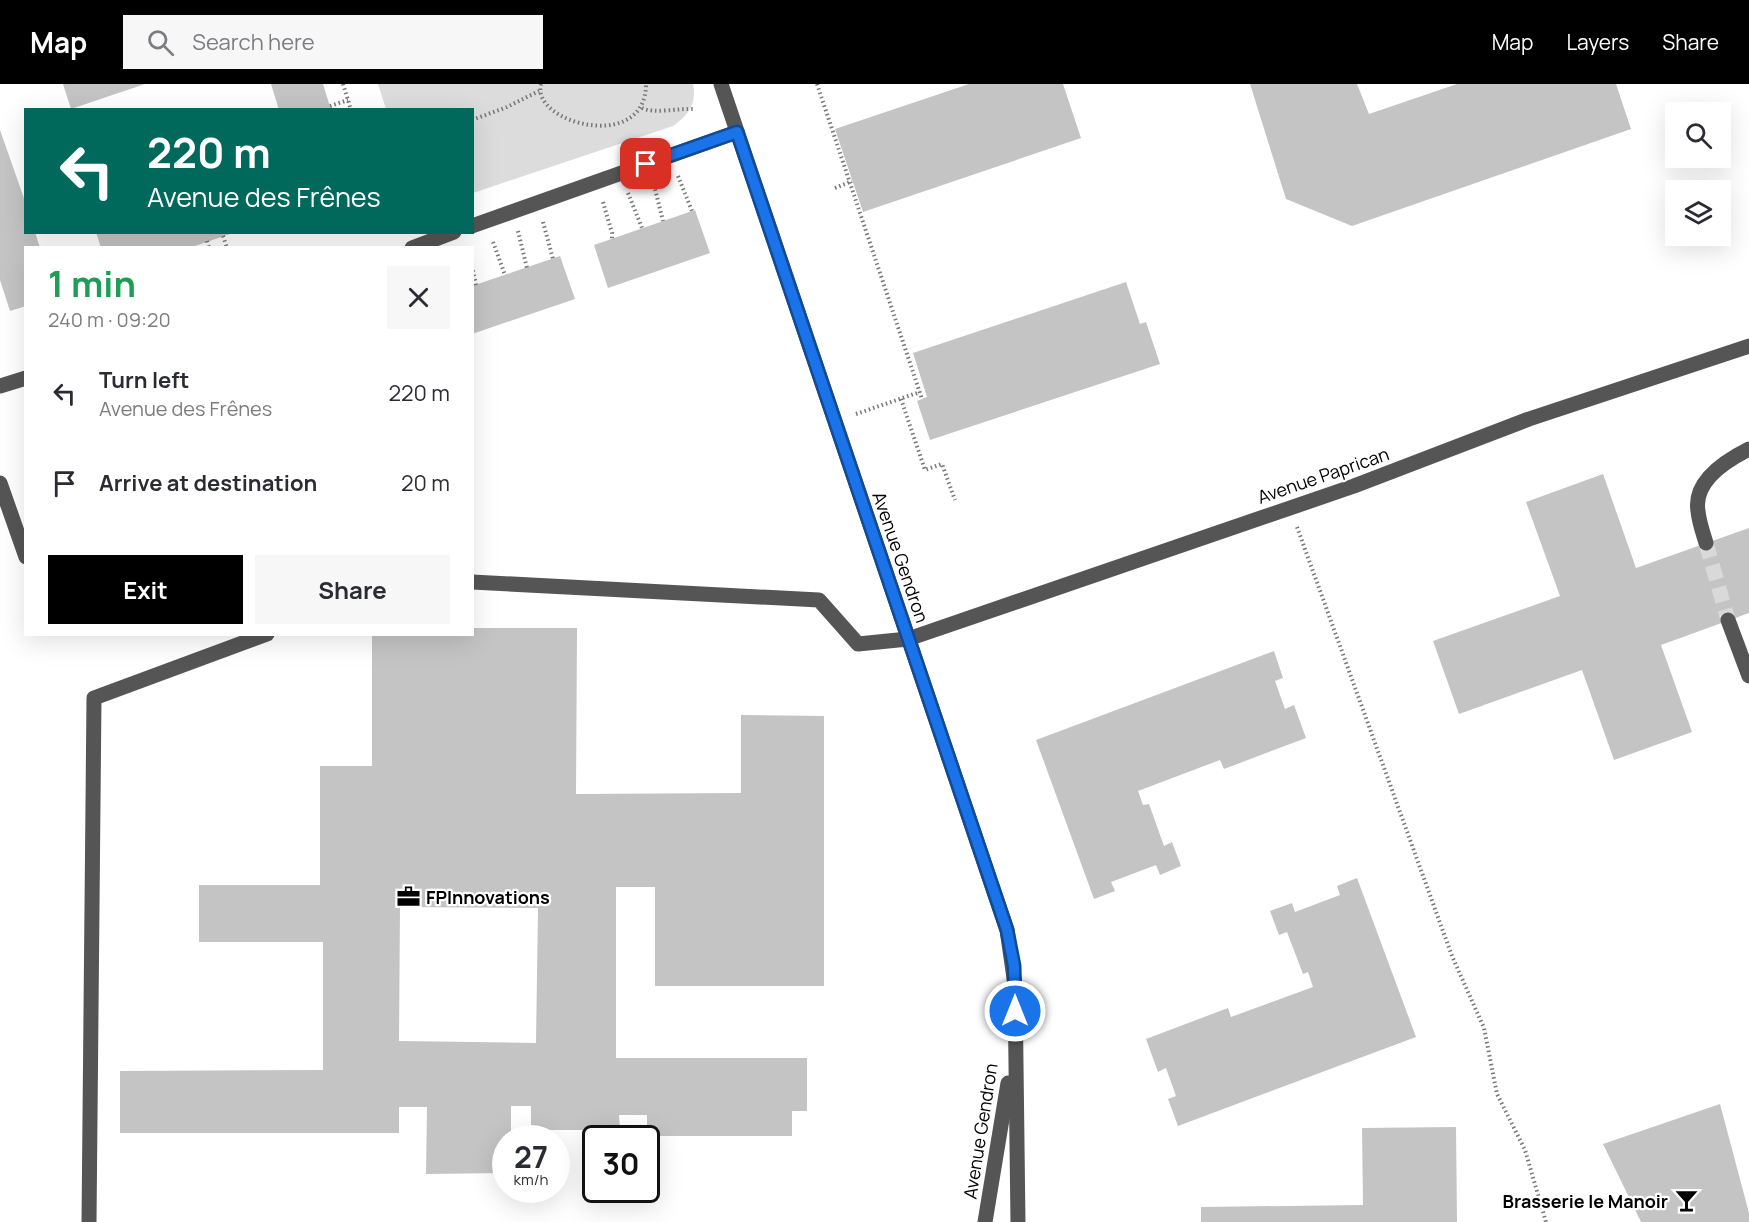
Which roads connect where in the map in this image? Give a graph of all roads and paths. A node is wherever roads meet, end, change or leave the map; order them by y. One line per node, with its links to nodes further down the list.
1 (343, 84): 7 (path)
2 (541, 84): 6 (path)
3 (646, 84): 10 (path)
4 (721, 84): 13 (street, Avenue Gendron)
5 (817, 84): 15 (path)
6 (539, 91): 10 (path); 12 (path)
7 (348, 100): 8 (path); 9 (path)
8 (330, 106)
9 (350, 108)
10 (642, 108): 11 (path)
11 (694, 109)
12 (474, 119)
13 (737, 132): 23 (street); 57 (street, Avenue Gendron)
14 (678, 175): 20 (path)
15 (851, 182): 17 (path); 44 (path)
16 (653, 184): 21 (path)
17 (835, 188)
18 (628, 192): 24 (path)
19 (602, 201): 29 (path)
20 (690, 211)
21 (664, 219)
22 (543, 221): 34 (path)
23 (474, 225)
24 (640, 229)
25 (517, 230): 35 (path)
26 (449, 234): 33 (street)
27 (223, 236): 32 (path)
28 (491, 238): 37 (path)
29 (614, 238)
30 (207, 242): 31 (path)
31 (208, 246)
32 (226, 246)
33 (417, 246)
34 (555, 258)
35 (530, 267)
36 (474, 271): 38 (path)
37 (503, 276)
38 (477, 278): 39 (path); 40 (path)
39 (482, 283)
40 (476, 285)
41 (1749, 346): 57 (street, Avenue Paprican)
42 (24, 379): 43 (street)
43 (0, 386)
44 (920, 392): 45 (path); 46 (path)
45 (901, 399): 47 (path); 50 (path)
46 (922, 399)
47 (856, 414)
48 (1749, 449): 52 (street)
49 (0, 483): 53 (street)
50 (955, 500)
51 (1297, 528): 63 (path)
52 (1706, 543)
53 (24, 551)
54 (474, 582): 57 (street, Avenue Paprican)
55 (1728, 620): 58 (street)
56 (262, 636): 60 (street)
57 (908, 639): 59 (street, Avenue Gendron)
58 (1749, 676)
59 (1014, 1047): 61 (street, Avenue Gendron); 62 (street, Avenue Gendron)
60 (89, 1222)
61 (985, 1222)
62 (1018, 1222)
63 (1546, 1222)

